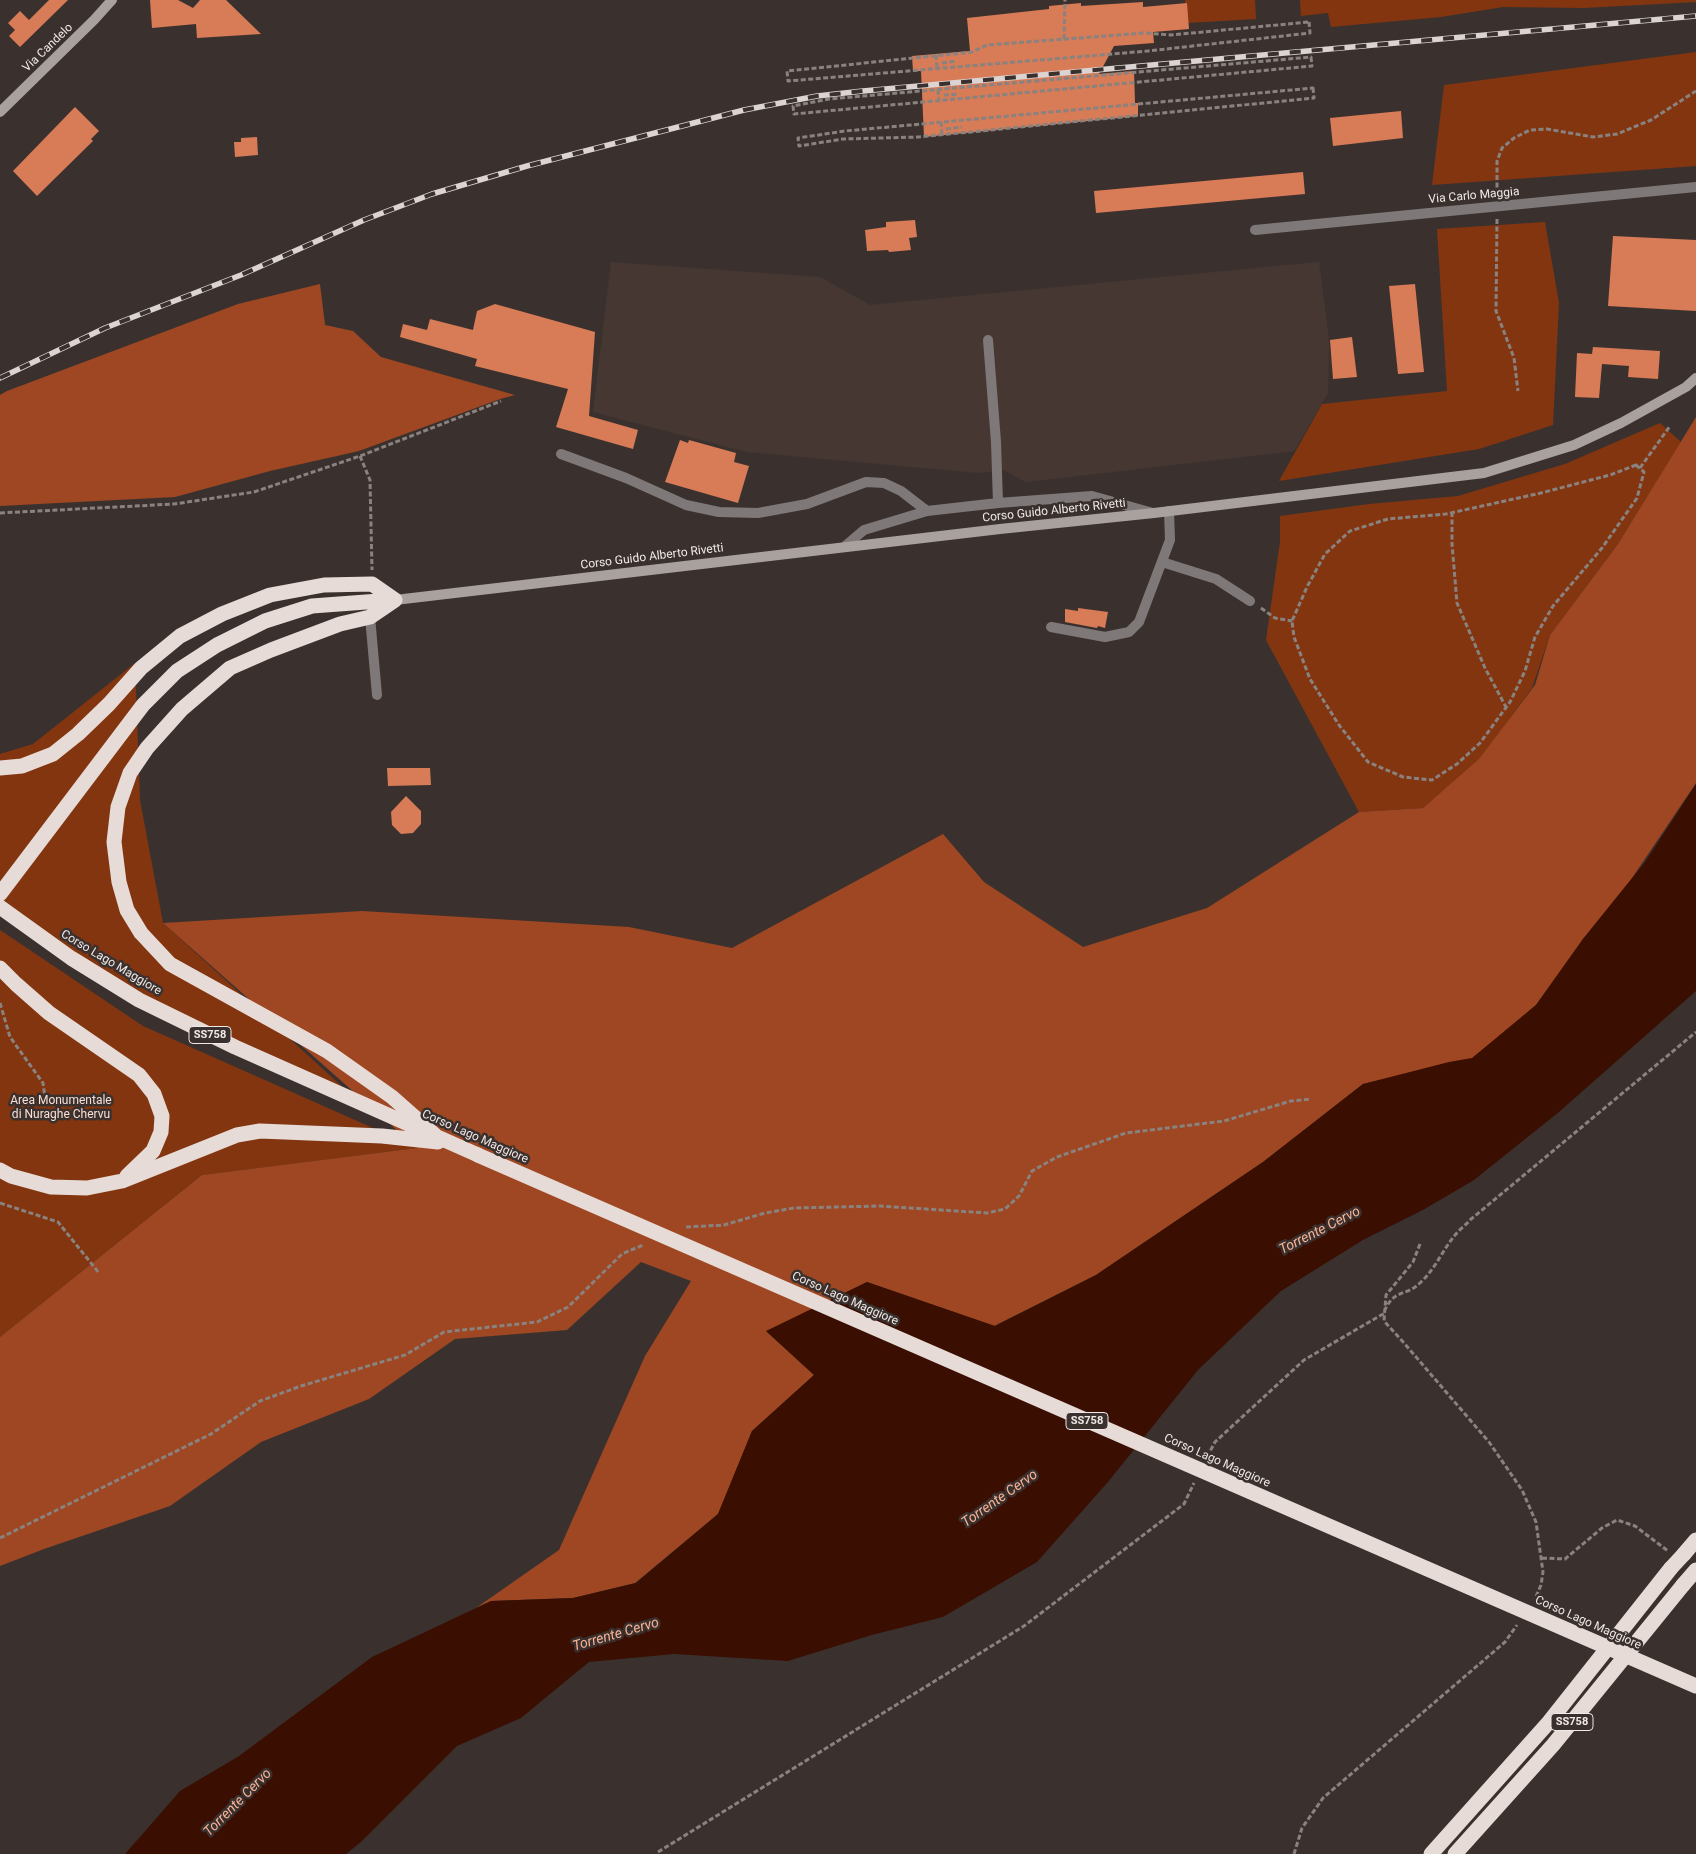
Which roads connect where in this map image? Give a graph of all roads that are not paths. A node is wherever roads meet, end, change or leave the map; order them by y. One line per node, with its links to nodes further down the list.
1 (112, 0): 2 (main road, Via Candelo)
2 (0, 112)
3 (1696, 187): 4 (street, Via Carlo Maggia)
4 (1255, 230)
5 (988, 340): 8 (street)
6 (1696, 378): 10 (main road, Corso Guido Alberto Rivetti)
7 (561, 454): 9 (street)
8 (998, 503): 9 (street); 11 (street)
9 (927, 511): 12 (street)
10 (1169, 511): 11 (main road, Corso Guido Alberto Rivetti); 13 (street)
11 (1154, 513): 12 (main road, Corso Guido Alberto Rivetti)
12 (844, 547): 14 (main road, Corso Guido Alberto Rivetti)
13 (1162, 562): 15 (street); 17 (street)
14 (395, 600): 16 (highway); 19 (highway); 20 (highway)
15 (1250, 601)
16 (370, 617): 18 (street); 23 (highway)
17 (1051, 627)
18 (377, 695)
19 (0, 768)
20 (0, 894)
21 (0, 907): 23 (highway, Corso Lago Maggiore / SS758)
22 (0, 968): 26 (highway)
23 (434, 1135): 24 (highway, Corso Lago Maggiore / SS758)
24 (452, 1143): 26 (highway); 29 (highway, Corso Lago Maggiore / SS758, bridge)
25 (0, 1170): 26 (highway)
26 (122, 1181)
27 (1696, 1540): 30 (highway)
28 (1696, 1570): 31 (highway, SS758, bridge)
29 (1696, 1686)
30 (1431, 1854)
31 (1455, 1854)

